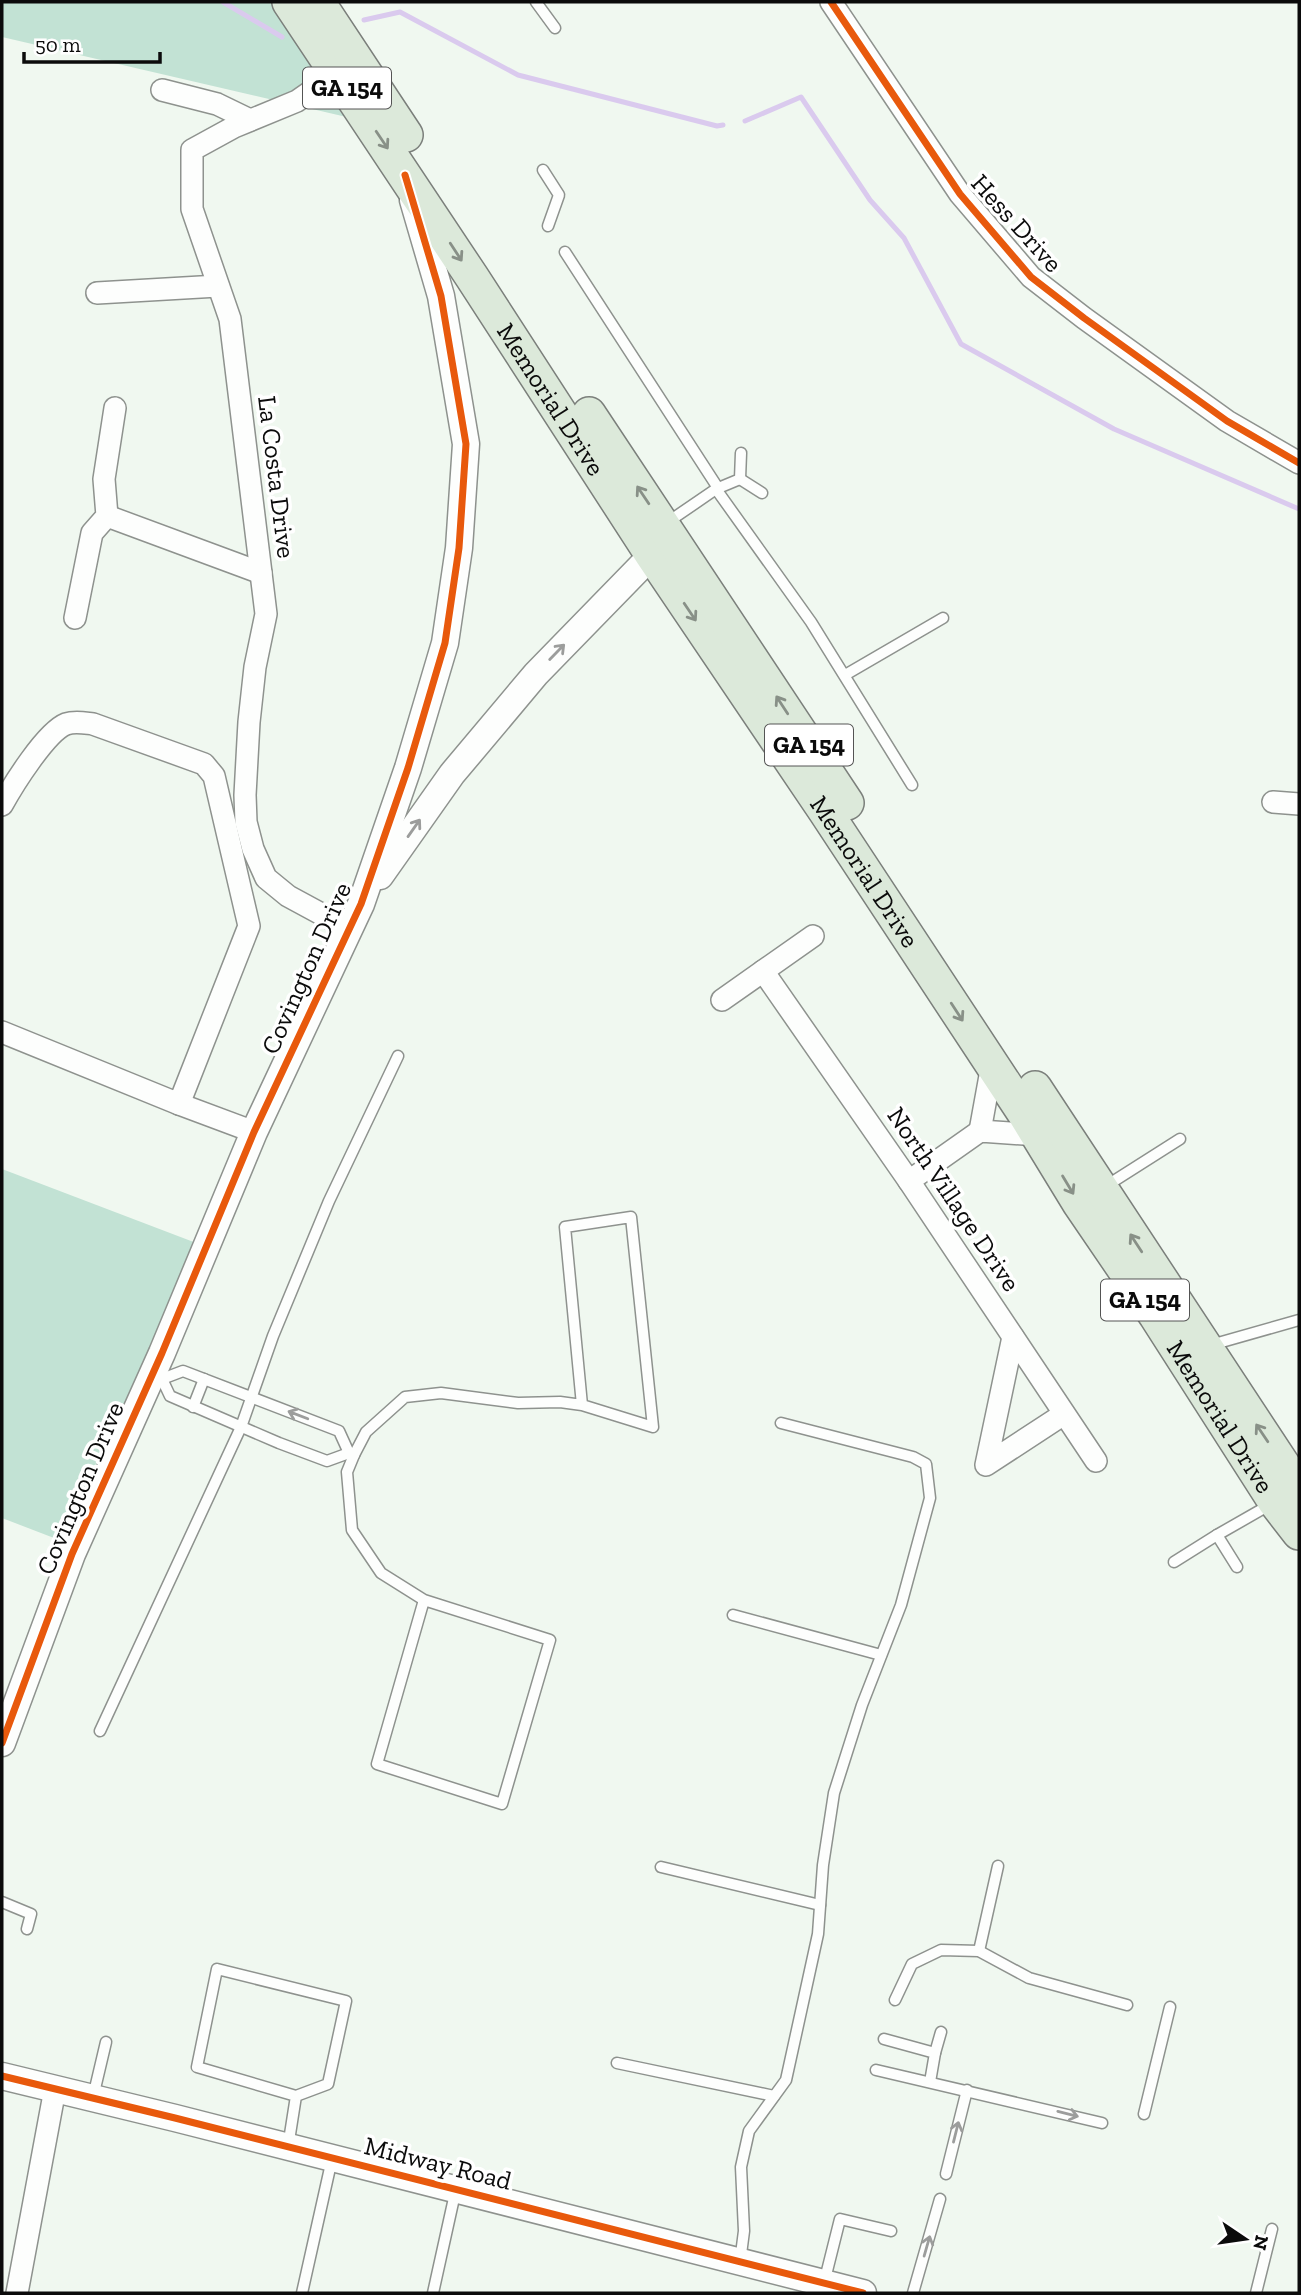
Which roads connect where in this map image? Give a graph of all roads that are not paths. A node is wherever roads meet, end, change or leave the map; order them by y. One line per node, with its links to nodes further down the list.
1 (289, 2): 6 (main road, Memorial Drive / GA 154)
2 (318, 2): 22 (main road, Memorial Drive / GA 154, one-way to 2)
3 (536, 2): 5 (lane)
4 (831, 2): 17 (street, Hess Drive)
5 (555, 28)
6 (337, 73): 8 (street, La Costa Drive); 10 (main road, Memorial Drive / GA 154, one-way to 10)
7 (162, 90): 8 (street)
8 (250, 120): 13 (street, La Costa Drive)
9 (543, 170): 11 (lane)
10 (405, 175): 22 (main road, Memorial Drive / GA 154, one-way to 22); 31 (street, Covington Drive)
11 (548, 226)
12 (565, 252): 19 (lane)
13 (218, 286): 14 (street); 23 (street, La Costa Drive)
14 (97, 293)
15 (115, 408): 21 (street)
16 (741, 453): 18 (lane)
17 (1299, 463)
18 (740, 479): 19 (lane); 20 (lane)
19 (717, 489): 22 (lane); 26 (lane)
20 (762, 493)
21 (107, 516): 23 (street); 24 (street)
22 (658, 540): 31 (street, Covington Drive, one-way to 22); 38 (main road, Memorial Drive / GA 154, one-way to 38); 45 (main road, Memorial Drive / GA 154, one-way to 22)
23 (261, 573): 32 (street, La Costa Drive)
24 (75, 618)
25 (943, 618): 26 (lane)
26 (845, 675): 27 (lane)
27 (912, 785)
28 (1273, 802): 29 (street)
29 (1299, 804)
30 (2, 805): 39 (street)
31 (360, 904): 32 (street, Covington Drive)
32 (349, 929): 41 (street, Covington Drive)
33 (813, 936): 34 (street)
34 (763, 971): 35 (street); 44 (street, North Village Drive)
35 (722, 1000)
36 (2, 1032): 39 (street)
37 (398, 1056): 51 (lane)
38 (992, 1065): 40 (street); 42 (main road, Memorial Drive / GA 154)
39 (179, 1104): 41 (street)
40 (980, 1131): 42 (street); 44 (street)
41 (254, 1132): 49 (street, Covington Drive)
42 (1038, 1135): 59 (main road, Memorial Drive / GA 154, one-way to 59)
43 (1180, 1139): 45 (lane)
44 (909, 1181): 47 (street, North Village Drive)
45 (1101, 1189): 48 (main road, Memorial Drive / GA 154, one-way to 45)
46 (1299, 1320): 48 (lane)
47 (1013, 1337): 54 (street, North Village Drive); 54 (street)
48 (1205, 1347): 59 (main road, Memorial Drive / GA 154, one-way to 48)
49 (157, 1377): 50 (lane); 53 (lane); 68 (street, Covington Drive)
50 (204, 1379): 51 (lane); 53 (lane)
51 (252, 1397): 56 (lane); 57 (lane, one-way to 51)
52 (582, 1405): 52 (lane); 57 (lane)
53 (193, 1407): 56 (lane)
54 (1064, 1414): 58 (street, North Village Drive)
55 (781, 1423): 66 (lane)
56 (241, 1427): 57 (lane); 67 (lane)
57 (352, 1454): 64 (lane)
58 (1096, 1461)
59 (1287, 1495): 60 (main road, Memorial Drive / GA 154); 61 (lane)
60 (1299, 1533)
61 (1217, 1535): 62 (lane); 63 (lane)
62 (1174, 1562)
63 (1237, 1567)
64 (424, 1600): 64 (lane)
65 (733, 1615): 66 (lane)
66 (881, 1655): 72 (lane)
67 (100, 1731)
68 (3, 1733)
69 (998, 1866): 74 (lane)
70 (661, 1867): 72 (lane)
71 (2, 1902): 73 (lane)
72 (820, 1905): 89 (lane)
73 (27, 1929)
74 (979, 1951): 75 (lane); 76 (lane)
75 (895, 2000)
76 (1127, 2004)
77 (1170, 2007): 91 (lane)
78 (941, 2032): 81 (lane)
79 (884, 2039): 81 (lane)
80 (106, 2042): 90 (lane)
81 (935, 2053): 85 (lane)
82 (617, 2063): 89 (lane)
83 (876, 2070): 85 (lane)
84 (2, 2076): 86 (street, Midway Road)
85 (930, 2082): 87 (lane)
86 (55, 2089): 90 (street, Midway Road); 102 (street)
87 (967, 2090): 92 (lane, one-way to 92); 95 (lane, one-way to 87)
88 (296, 2096): 88 (lane); 93 (lane)
89 (774, 2096): 100 (lane)
90 (93, 2098): 93 (street, Midway Road)
91 (1144, 2114)
92 (1102, 2123)
93 (288, 2147): 94 (street, Midway Road)
94 (332, 2158): 96 (street, Midway Road); 103 (lane)
95 (946, 2174)
96 (456, 2189): 100 (street, Midway Road); 104 (lane)
97 (940, 2199): 106 (lane, one-way to 97)
98 (1272, 2229): 107 (lane)
99 (891, 2231): 101 (lane)
100 (740, 2262): 101 (street, Midway Road)
101 (824, 2283): 105 (street, Midway Road)
102 (17, 2293)
103 (302, 2293)
104 (433, 2293)
105 (863, 2293)
106 (913, 2293)
107 (1256, 2293)

